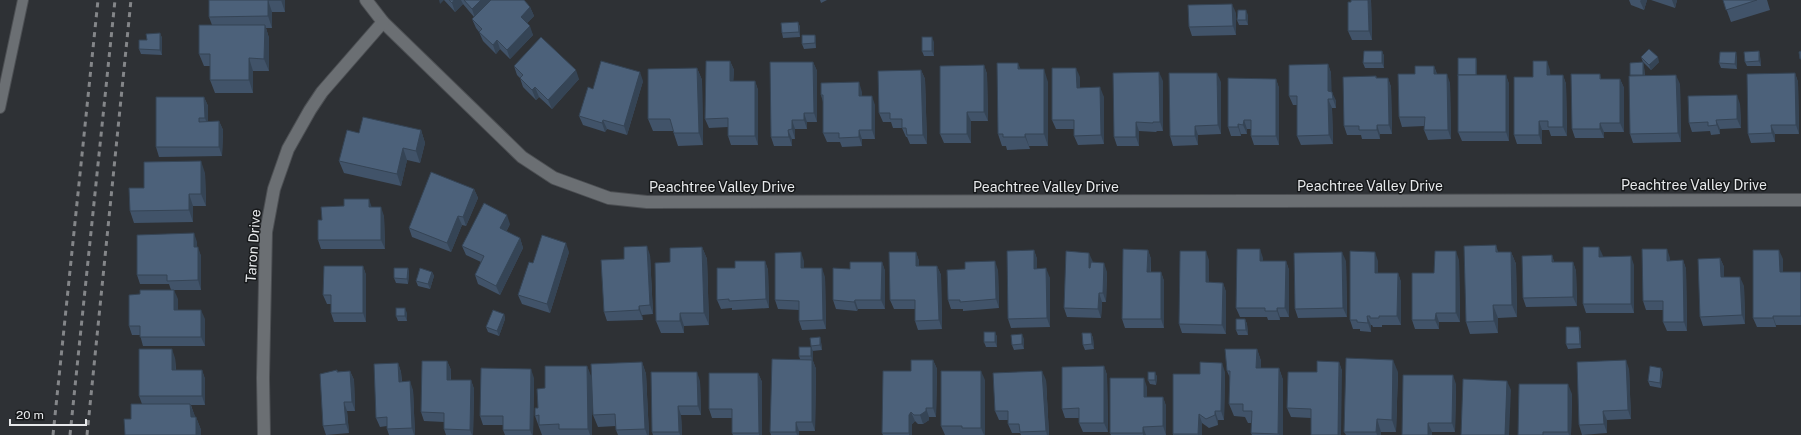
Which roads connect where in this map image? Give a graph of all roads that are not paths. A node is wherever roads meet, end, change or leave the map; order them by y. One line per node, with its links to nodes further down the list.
1 (23, 0): 4 (lane)
2 (366, 0): 3 (street, Peachtree Valley Drive)
3 (382, 22): 5 (street, Peachtree Valley Drive); 6 (street, Taron Drive)
4 (0, 108)
5 (1801, 200)
6 (264, 435)

